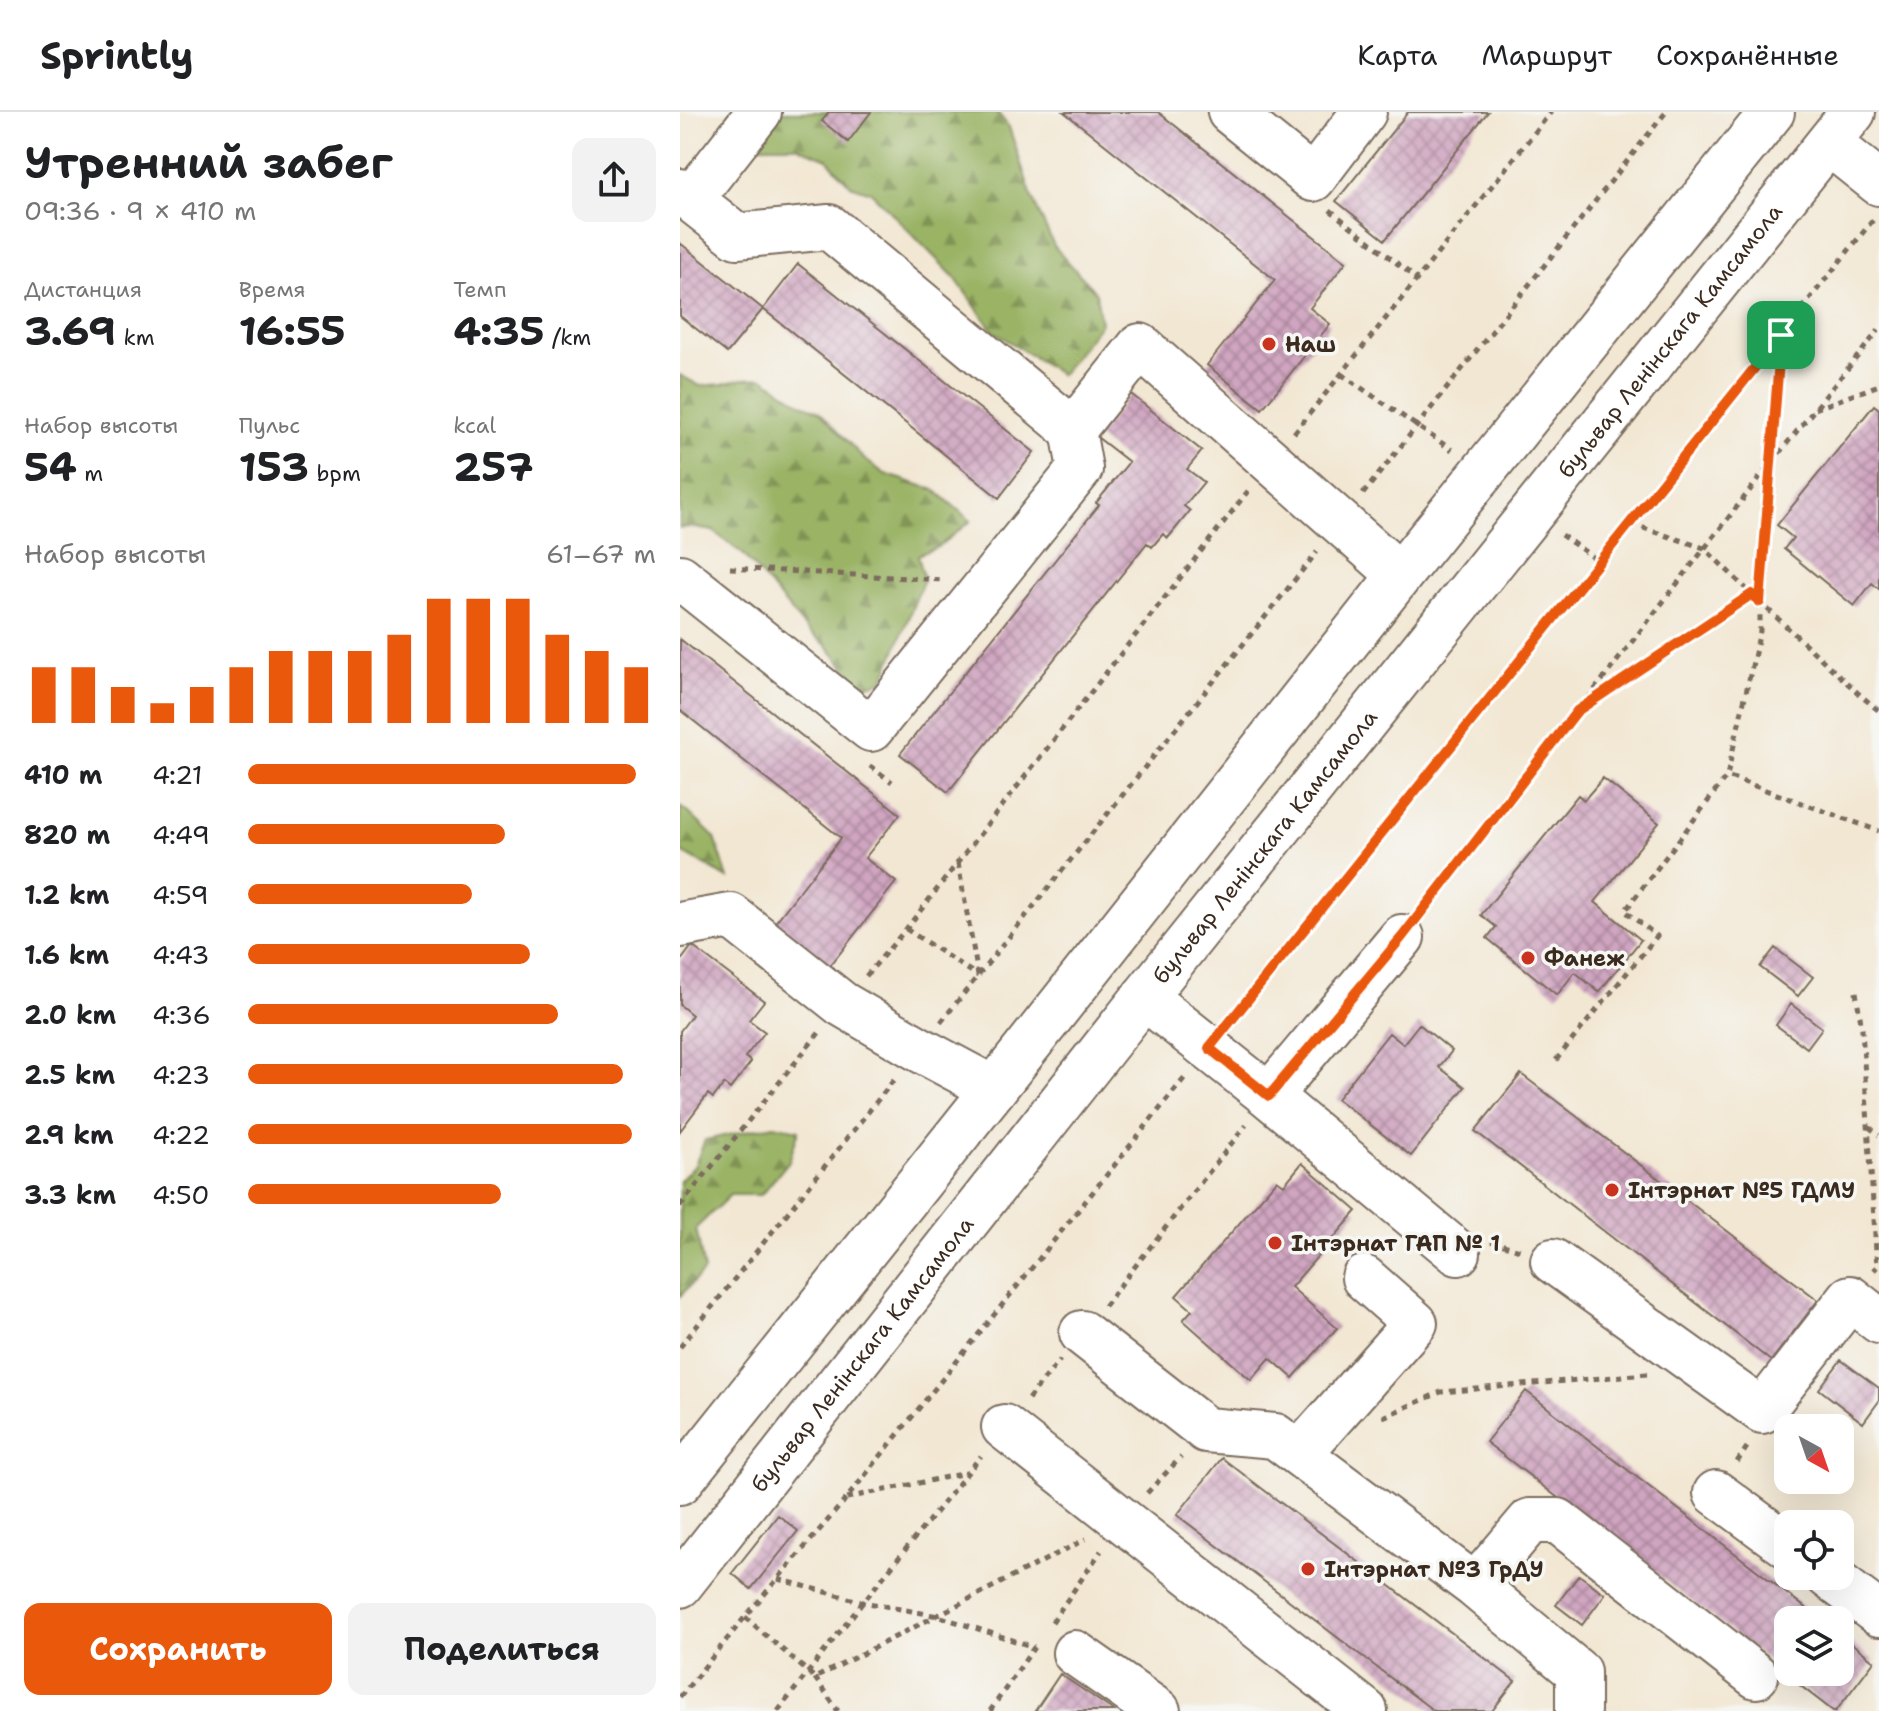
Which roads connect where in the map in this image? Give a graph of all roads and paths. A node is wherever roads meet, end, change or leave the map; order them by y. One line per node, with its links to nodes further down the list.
1 (759, 112): 10 (main road)
2 (1364, 112): 8 (main road)
3 (1551, 112): 12 (path)
4 (1666, 112): 18 (path)
5 (1772, 112): 29 (main road)
6 (1244, 118): 8 (main road)
7 (1841, 127): 9 (main road); 44 (main road, бульвар Ленінскага Камсамола)
8 (1313, 179): 12 (path)
9 (1879, 183)
10 (685, 195): 19 (main road)
11 (1879, 213): 14 (path)
12 (1417, 279): 15 (path)
13 (1879, 330): 17 (path)
14 (1781, 335): 22 (path); 24 (path)
15 (1341, 374): 18 (path); 21 (path)
16 (1879, 385): 17 (path)
17 (1814, 409): 22 (path)
18 (1417, 426): 20 (path); 23 (path)
19 (1073, 430): 21 (main road); 31 (main road)
20 (1463, 458)
21 (1271, 462): 23 (main road); 38 (path)
22 (1771, 463): 26 (path); 33 (path)
23 (1340, 523): 29 (main road); 42 (path)
24 (1631, 524): 26 (path); 27 (path)
25 (1551, 528): 27 (path)
26 (1704, 548): 32 (path); 34 (path)
27 (1600, 562): 46 (path)
28 (726, 568): 31 (path)
29 (1400, 575): 49 (main road)
30 (680, 577): 31 (main road)
31 (989, 583)
32 (1752, 594): 33 (path); 34 (path)
33 (1760, 602): 35 (path); 36 (path)
34 (1577, 711): 41 (path)
35 (1879, 711)
36 (1727, 776): 37 (path); 48 (path)
37 (1879, 831)
38 (958, 863): 40 (path); 42 (path)
39 (680, 925): 45 (main road)
40 (906, 929): 42 (path); 45 (path)
41 (1402, 937): 50 (main road)
42 (978, 976): 47 (path)
43 (1856, 992): 51 (path)
44 (1144, 997): 46 (main road); 73 (main road, бульвар Ленінскага Камсамола)
45 (842, 1004): 47 (main road); 53 (path)
46 (1209, 1048): 50 (main road); 69 (path)
47 (919, 1049): 49 (main road); 59 (path)
48 (1556, 1060)
49 (994, 1089): 67 (main road)
50 (1269, 1096): 54 (main road)
51 (1869, 1127): 52 (path); 57 (path)
52 (1879, 1135)
53 (680, 1206)
54 (1458, 1253): 55 (path)
55 (1553, 1261): 60 (main road)
56 (1364, 1278): 65 (main road)
57 (1864, 1309): 61 (main road)
58 (1082, 1333): 64 (main road)
59 (680, 1347)
60 (1704, 1370): 61 (main road); 62 (path)
61 (1762, 1411): 68 (path)
62 (1370, 1423)
63 (1004, 1427): 70 (main road)
64 (1206, 1430): 65 (main road); 70 (path)
65 (1299, 1454): 74 (main road)
66 (968, 1472): 69 (path)
67 (680, 1482)
68 (1716, 1493): 71 (main road)
69 (846, 1499): 72 (path)
70 (1123, 1520): 77 (path); 79 (path); 86 (main road)
71 (1774, 1536)
72 (778, 1579): 77 (path); 78 (path)
73 (680, 1585)
74 (1475, 1586): 80 (main road); 87 (main road)
75 (1847, 1590): 76 (main road)
76 (1879, 1614)
77 (938, 1616): 79 (path); 81 (path)
78 (745, 1617): 81 (path); 82 (path)
79 (1048, 1643): 84 (path); 85 (main road)
80 (1756, 1676)
81 (815, 1678): 83 (path)
82 (680, 1697)
83 (838, 1711)
84 (990, 1711)
85 (1158, 1711)
86 (1365, 1711)
87 (1578, 1711)

